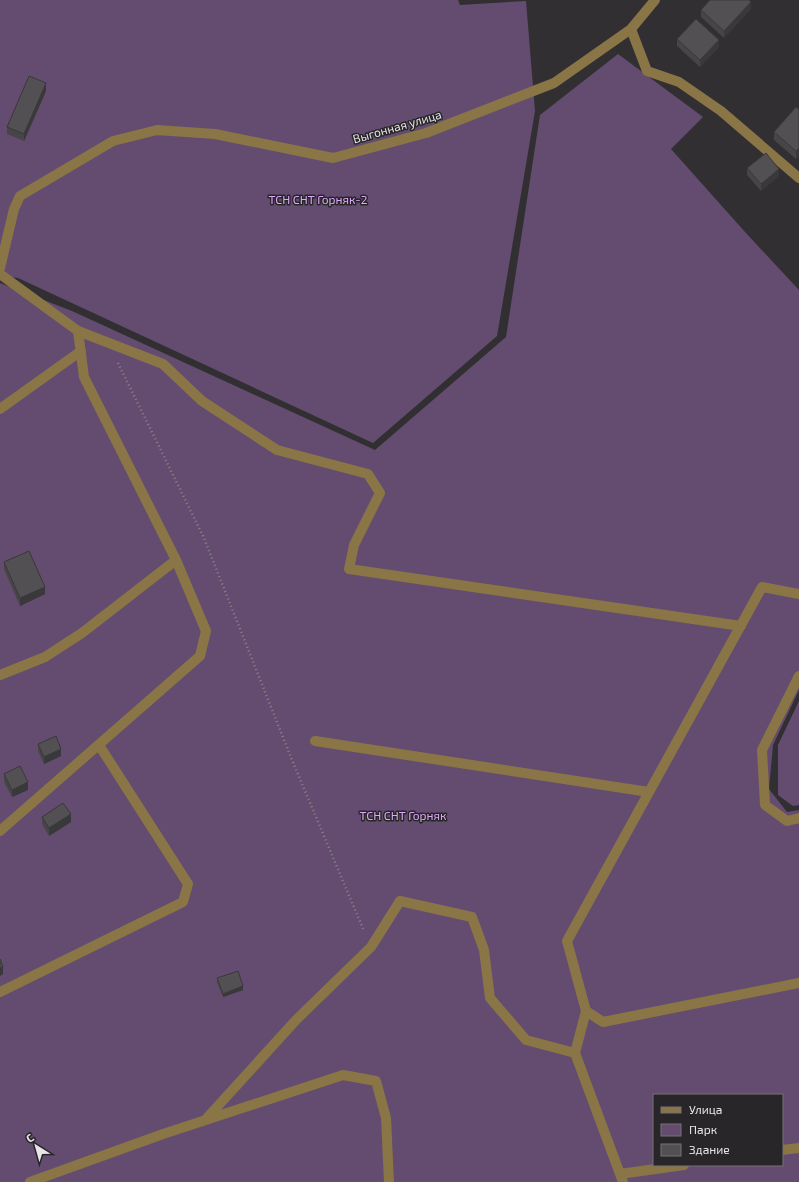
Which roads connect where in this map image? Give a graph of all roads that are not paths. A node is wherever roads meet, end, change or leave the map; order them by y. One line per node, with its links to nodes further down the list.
1 (655, 0): 2 (street, Выгонная улица)
2 (631, 29): 3 (street); 4 (street, Выгонная улица)
3 (799, 178)
4 (0, 268)
5 (0, 274): 6 (street)
6 (78, 331): 7 (street); 11 (street)
7 (81, 351): 8 (street); 9 (street)
8 (0, 410)
9 (176, 560): 12 (street); 15 (street)
10 (799, 594): 11 (street)
11 (741, 626): 16 (street)
12 (0, 675)
13 (799, 676): 17 (street)
14 (315, 741): 16 (street)
15 (99, 744): 18 (street); 20 (street)
16 (649, 792): 21 (street)
17 (799, 818)
18 (0, 831)
19 (799, 983): 21 (street)
20 (0, 992)
21 (586, 1011): 22 (street)
22 (575, 1052): 23 (street); 27 (street)
23 (206, 1119): 28 (street); 29 (street)
24 (799, 1148): 25 (street)
25 (783, 1150)
26 (679, 1166): 27 (street)
27 (622, 1178)
28 (30, 1182)
29 (389, 1182)

